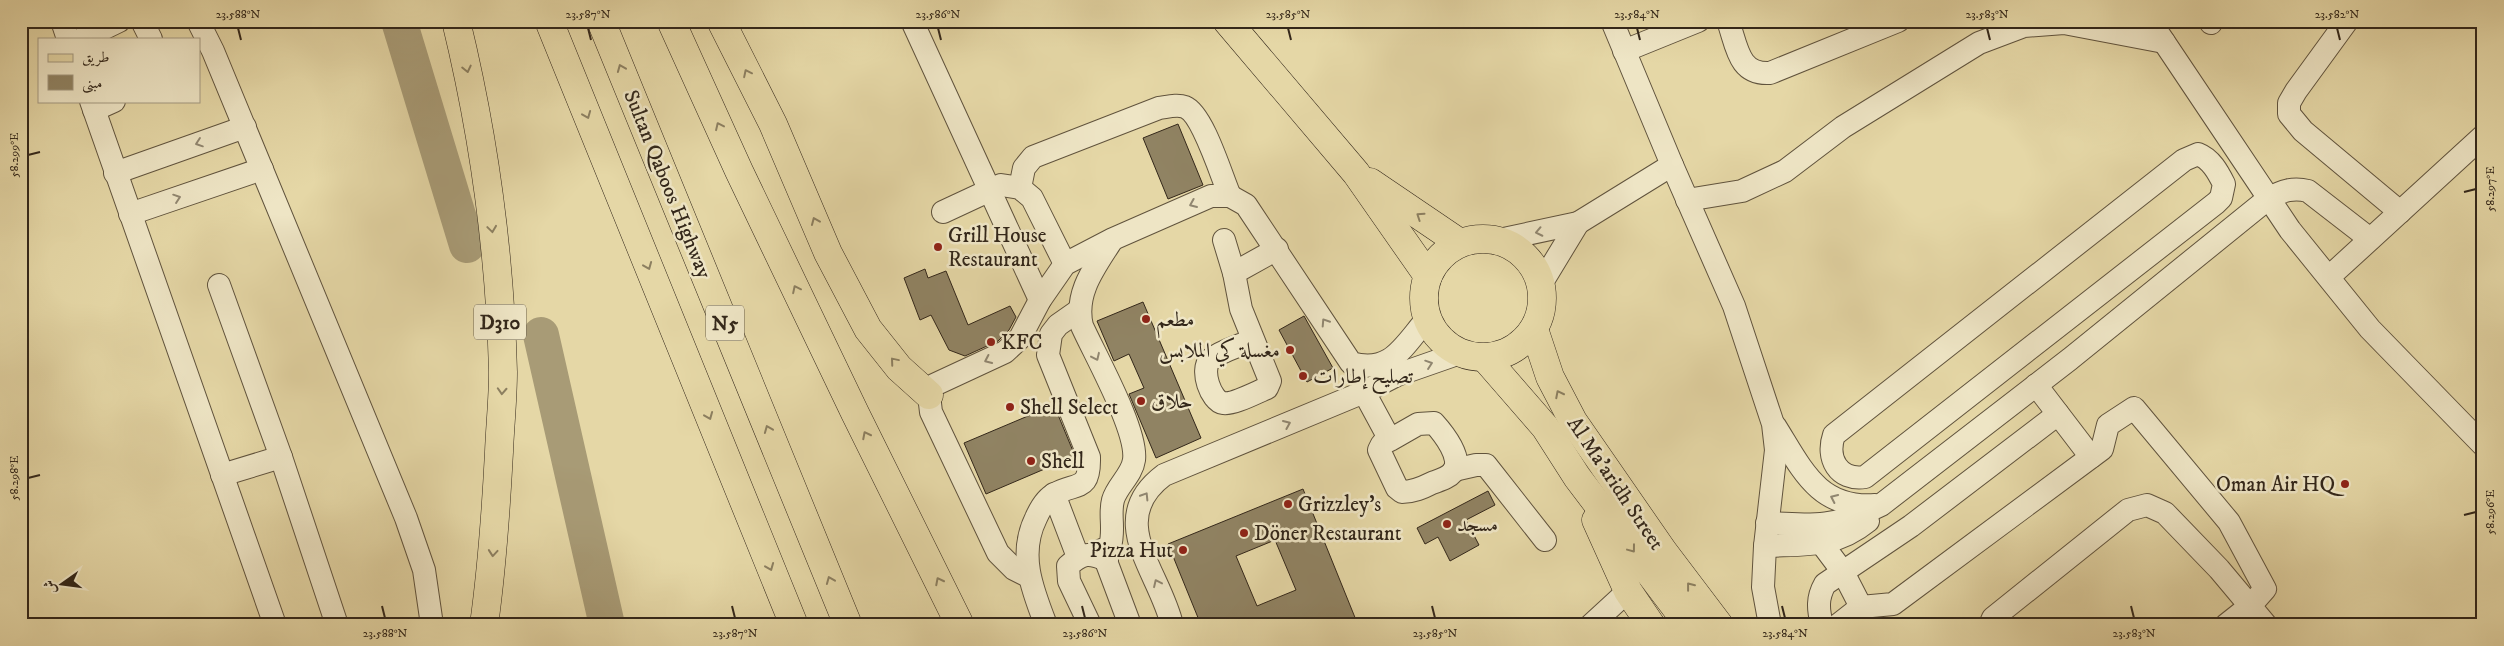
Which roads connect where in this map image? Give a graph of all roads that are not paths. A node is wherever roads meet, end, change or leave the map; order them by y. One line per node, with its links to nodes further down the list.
1 (62, 21): 18 (street)
2 (119, 21): 19 (street)
3 (142, 21): 20 (street)
4 (198, 21): 25 (street)
5 (456, 21): 93 (main road, D310, one-way to 93)
6 (549, 21): 94 (main road, N5, one-way to 94)
7 (601, 21): 95 (main road, Sultan Qaboos Highway / N5, one-way to 7)
8 (671, 21): 88 (main road, one-way to 8)
9 (721, 21): 61 (main road, one-way to 9)
10 (912, 21): 32 (street)
11 (1227, 21): 30 (main road)
12 (1612, 21): 22 (street)
13 (1698, 21): 22 (street)
14 (1728, 21): 17 (street)
15 (2150, 21): 21 (street)
16 (2347, 21): 37 (street)
17 (1888, 23)
18 (68, 38)
19 (84, 38)
20 (150, 38)
21 (2164, 42): 34 (street); 35 (street)
22 (1624, 51): 27 (street)
23 (110, 102): 24 (street)
24 (92, 106): 29 (street)
25 (245, 127): 28 (street); 29 (street, one-way to 29)
26 (2483, 136): 37 (street)
27 (1672, 165): 35 (street); 39 (street)
28 (262, 169): 38 (street, one-way to 28); 92 (street)
29 (116, 173): 38 (street)
30 (1356, 173): 44 (main road, one-way to 30); 48 (main road)
31 (1020, 188): 32 (street); 33 (street); 46 (street)
32 (990, 190): 36 (street); 52 (street)
33 (1230, 196): 40 (street, one-way to 40); 45 (street)
34 (2269, 198): 41 (street); 49 (street); 59 (street)
35 (1687, 200): 63 (street)
36 (943, 212)
37 (2400, 212): 41 (street)
38 (130, 214): 71 (street)
39 (1578, 223): 43 (street, one-way to 43); 51 (street)
40 (1113, 239): 46 (street); 53 (street)
41 (2370, 239): 49 (street)
42 (1224, 240): 47 (street)
43 (1499, 240): 44 (main road); 51 (main road)
44 (1460, 243): 48 (main road)
45 (1277, 249): 47 (street); 54 (street, one-way to 45)
46 (1065, 264): 52 (street)
47 (1234, 273): 57 (street)
48 (1428, 276): 54 (main road)
49 (2328, 277): 66 (street)
50 (219, 284): 67 (street)
51 (1541, 284): 55 (main road)
52 (1040, 300): 61 (street, one-way to 61)
53 (1078, 311): 64 (street, one-way to 64); 74 (street)
54 (1427, 319): 58 (main road)
55 (1534, 329): 58 (main road); 102 (main road, Al Ma'aridh Street, one-way to 55)
56 (2043, 338): 56 (street); 59 (street)
57 (1252, 340)
58 (1473, 355): 60 (street, one-way to 58); 72 (main road, Al Ma'aridh Street)
59 (2053, 372): 62 (street); 76 (street)
60 (1364, 392): 65 (street); 69 (street, one-way to 60)
61 (929, 395): 84 (street)
62 (2058, 414): 68 (street); 83 (street)
63 (1773, 424): 76 (street, one-way to 63); 77 (street)
64 (1129, 429): 69 (street); 73 (street)
65 (1390, 440): 70 (street); 70 (street)
66 (2483, 445)
67 (281, 457): 71 (street); 91 (street)
68 (2091, 457): 86 (street); 87 (street)
69 (1177, 470): 79 (street, one-way to 69)
70 (1454, 470): 78 (street)
71 (222, 475): 90 (street)
72 (1577, 478): 85 (main road); 101 (main road, Al Ma'aridh Street, one-way to 101)
73 (1125, 479): 74 (street); 82 (street)
74 (1080, 486): 75 (street)
75 (1054, 494): 82 (street); 84 (street)
76 (1881, 505): 77 (street); 80 (street)
77 (1768, 523): 81 (street)
78 (1545, 540)
79 (1138, 543): 82 (street); 98 (street, one-way to 79)
80 (1822, 544): 81 (street); 83 (street)
81 (1765, 546): 103 (street)
82 (1093, 557): 96 (street); 97 (street)
83 (1843, 572): 87 (street); 104 (street)
84 (1028, 576): 89 (street)
85 (1628, 591): 99 (street); 100 (main road)
86 (2250, 606): 106 (street); 107 (street); 108 (street)
87 (1860, 607): 105 (street)
88 (958, 619)
89 (1041, 619)
90 (275, 625)
91 (337, 625)
92 (432, 625)
93 (484, 625)
94 (794, 625)
95 (848, 625)
96 (1090, 625)
97 (1130, 625)
98 (1172, 625)
99 (1590, 625)
100 (1651, 625)
101 (1689, 625)
102 (1719, 625)
103 (1770, 625)
104 (1822, 625)
105 (1838, 625)
106 (1990, 625)
107 (2226, 625)
108 (2266, 625)

